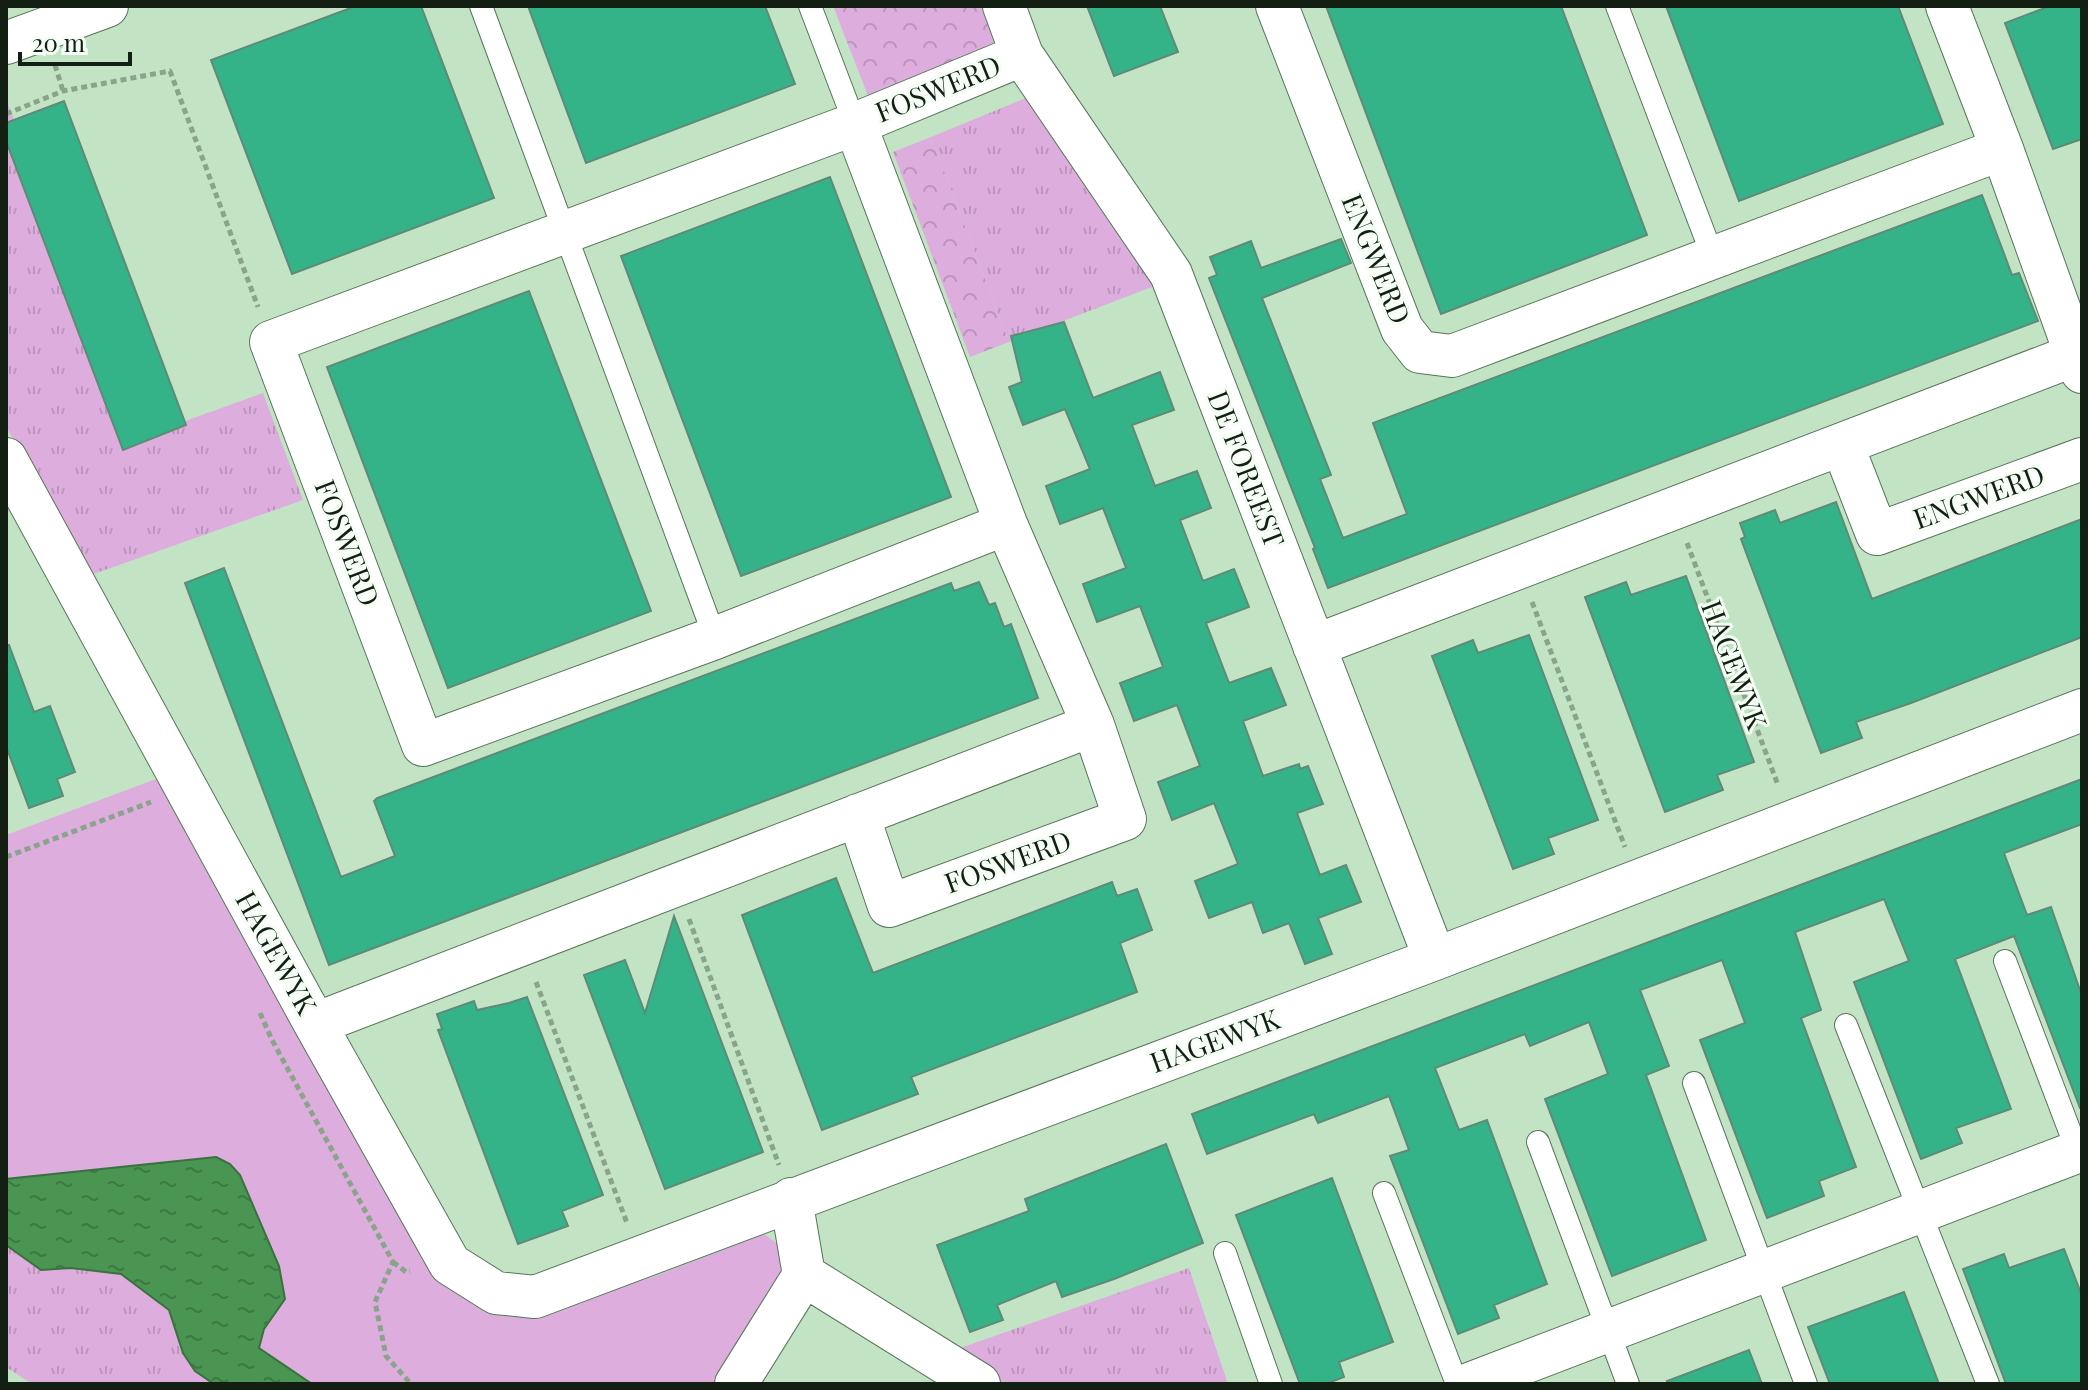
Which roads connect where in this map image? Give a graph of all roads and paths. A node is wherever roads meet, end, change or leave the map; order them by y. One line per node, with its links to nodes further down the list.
1 (107, 6): 8 (street)
2 (481, 6): 13 (lane)
3 (810, 6): 11 (lane, FOSWERD)
4 (1004, 6): 9 (street, DE FOREEST)
5 (1277, 6): 14 (street, ENGWERD)
6 (1617, 6): 14 (lane)
7 (1947, 6): 12 (street)
8 (6, 43)
9 (1022, 55): 11 (street, FOSWERD); 24 (street, DE FOREEST)
10 (6, 114): 15 (path)
11 (855, 124): 13 (street, FOSWERD); 21 (street, FOSWERD)
12 (2002, 149): 14 (street, ENGWERD); 16 (street)
13 (564, 233): 15 (street, FOSWERD); 23 (lane)
14 (1713, 257)
15 (271, 342): 23 (street, FOSWERD)
16 (2079, 363): 17 (street)
17 (1842, 444): 19 (street, ENGWERD); 20 (street)
18 (6, 459): 37 (street, HAGEWYK)
19 (2082, 459)
20 (1674, 509): 22 (street); 29 (path, HAGEWYK)
21 (1006, 524): 23 (street, FOSWERD); 26 (street, FOSWERD)
22 (1519, 567): 24 (street); 31 (path)
23 (715, 638)
24 (1314, 646): 34 (street, DE FOREEST)
25 (2082, 710): 29 (street, HAGEWYK)
26 (1093, 725): 28 (street); 28 (street, FOSWERD)
27 (163, 797): 30 (path)
28 (858, 815): 32 (street)
29 (1791, 822): 31 (street, HAGEWYK)
30 (6, 857)
31 (1638, 881): 34 (street, HAGEWYK)
32 (676, 885): 33 (street); 43 (path)
33 (521, 943): 37 (street); 46 (path)
34 (1435, 959): 43 (street, HAGEWYK)
35 (2005, 961): 41 (lane)
36 (259, 1011): 50 (path)
37 (315, 1024): 46 (street, HAGEWYK)
38 (1846, 1025): 44 (lane)
39 (1694, 1083): 47 (lane)
40 (1538, 1142): 49 (lane)
41 (2080, 1155): 44 (street)
42 (1384, 1193): 54 (lane)
43 (791, 1199): 46 (street, HAGEWYK); 48 (street)
44 (1920, 1211): 47 (street); 58 (lane)
45 (1225, 1253): 53 (lane)
46 (640, 1257)
47 (1763, 1270): 49 (street); 57 (lane)
48 (804, 1275): 51 (street); 52 (street)
49 (1608, 1331): 55 (street); 56 (lane)
50 (411, 1384)
51 (736, 1384)
52 (979, 1384)
53 (1271, 1384)
54 (1457, 1384)
55 (1469, 1384)
56 (1628, 1384)
57 (1806, 1384)
58 (1988, 1384)

